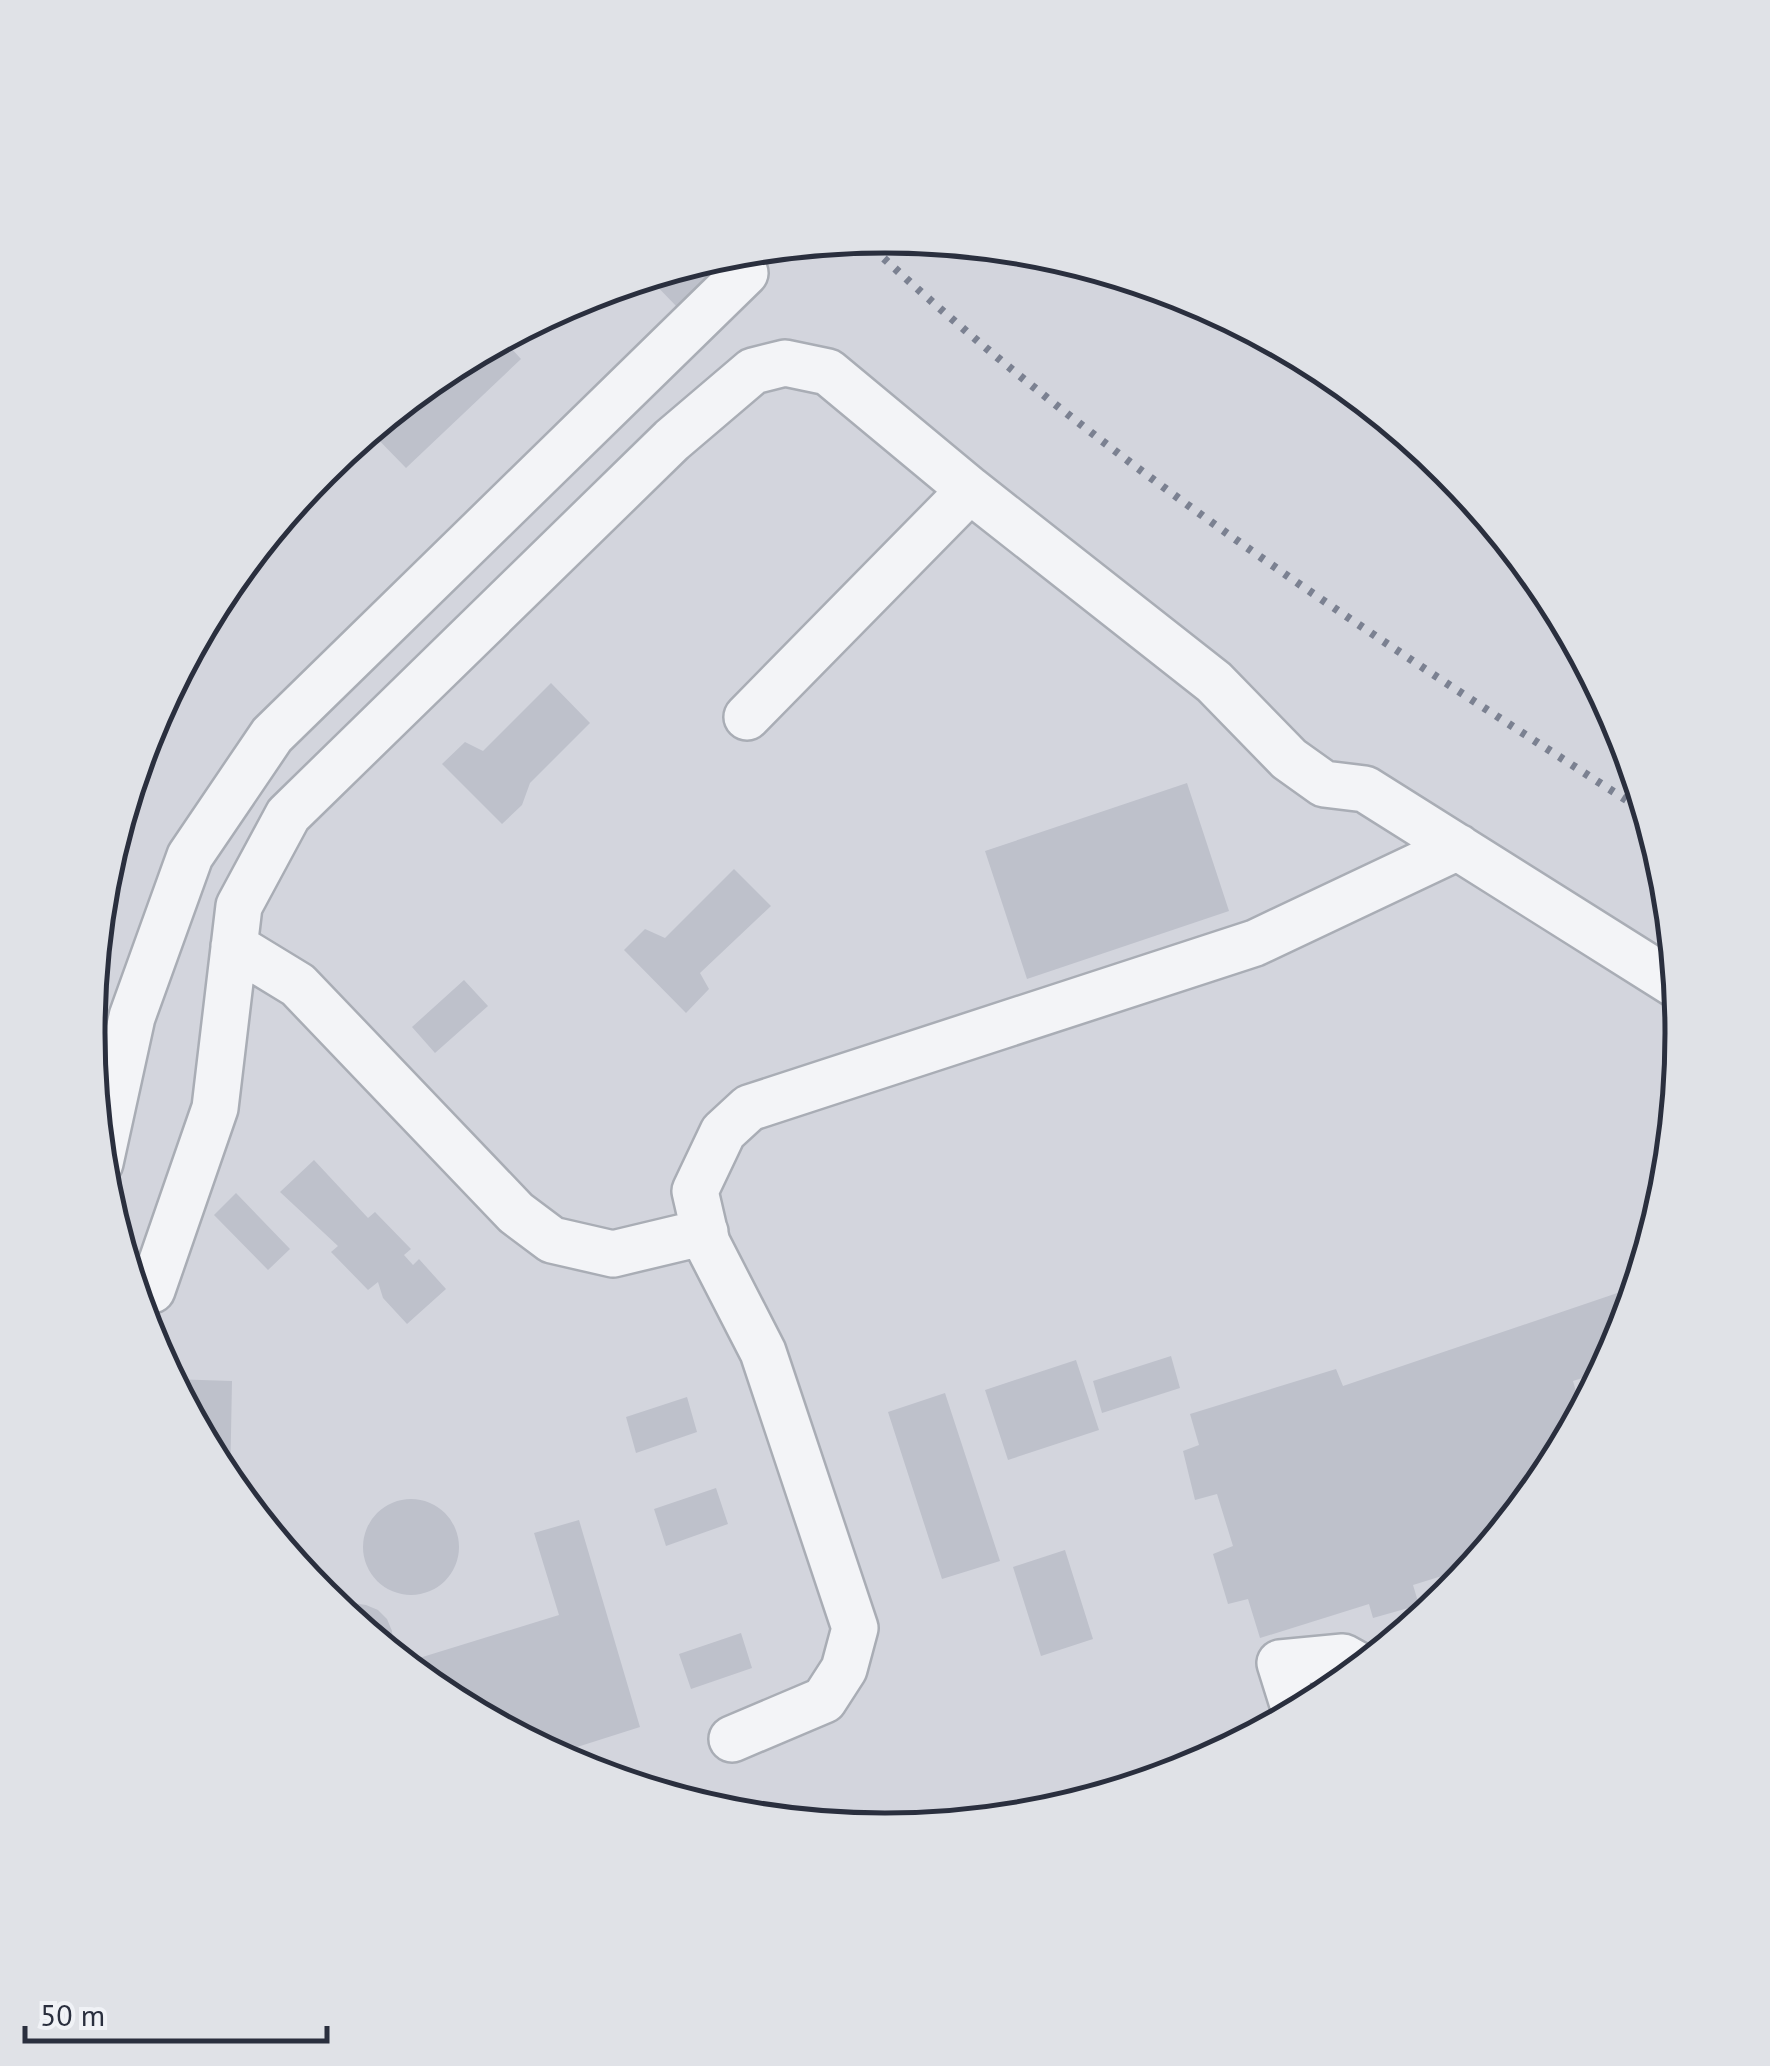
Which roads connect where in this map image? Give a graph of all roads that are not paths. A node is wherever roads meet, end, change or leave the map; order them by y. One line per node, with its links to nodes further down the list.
1 (740, 267): 7 (lane)
2 (970, 490): 3 (lane); 4 (lane); 5 (lane)
3 (746, 717)
4 (1458, 847): 6 (lane); 8 (lane)
5 (234, 946): 8 (lane); 9 (lane)
6 (1662, 976)
7 (110, 1117)
8 (705, 1232): 12 (lane)
9 (152, 1290)
10 (1349, 1660): 11 (lane)
11 (1291, 1698)
12 (732, 1739)

